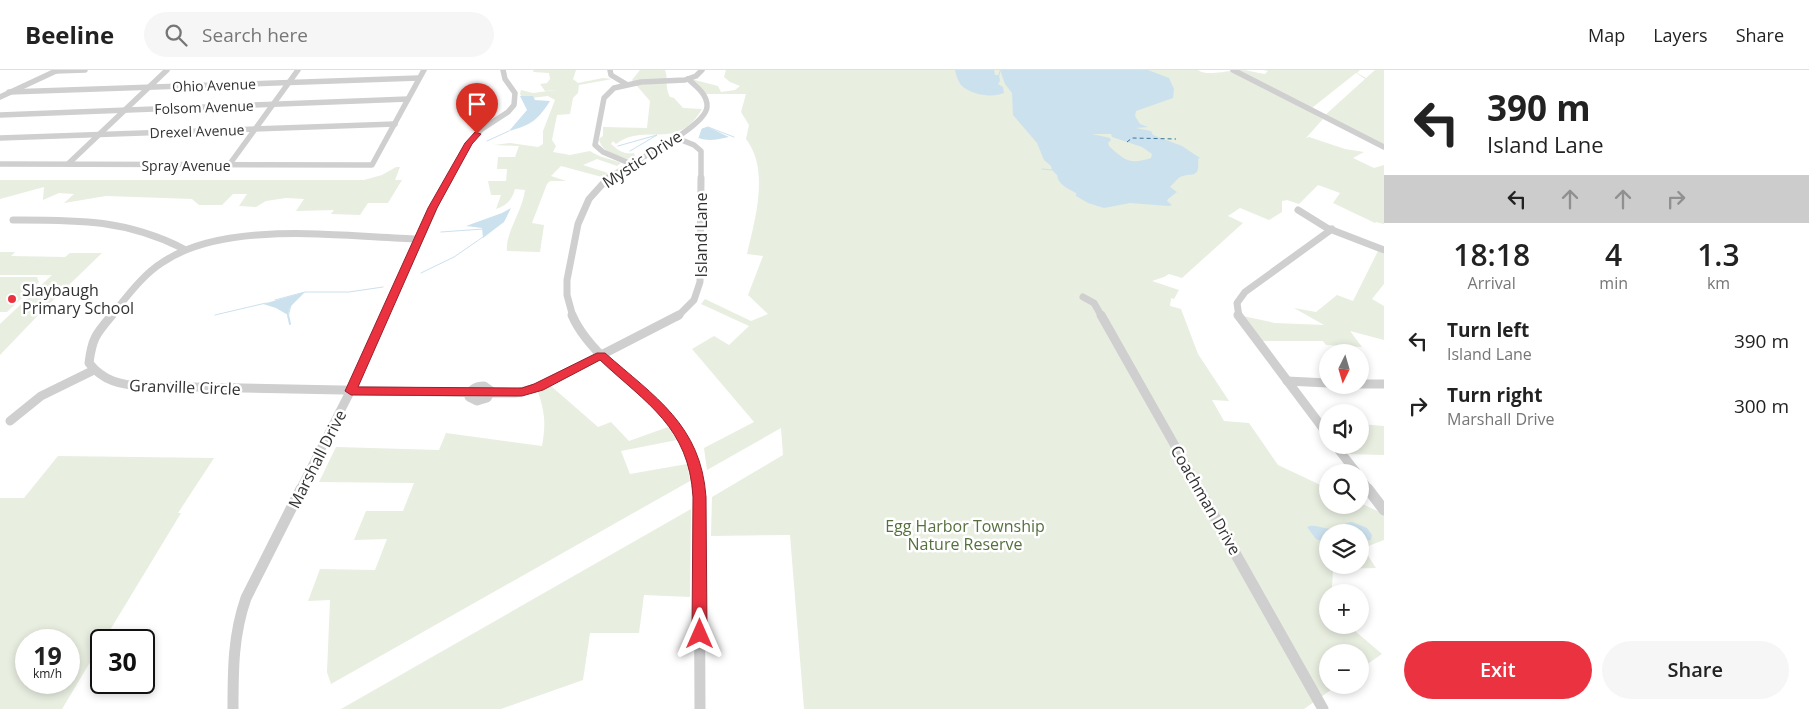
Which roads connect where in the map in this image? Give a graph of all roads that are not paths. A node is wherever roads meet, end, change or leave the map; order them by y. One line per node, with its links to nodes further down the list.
1 (57, 70): 2 (street); 15 (street)
2 (85, 70)
3 (167, 70): 14 (street)
4 (298, 70): 12 (street)
5 (424, 70): 10 (street)
6 (503, 70): 35 (street, Marshall Drive)
7 (610, 70): 13 (street)
8 (702, 70): 11 (street)
9 (1232, 70): 26 (street)
10 (419, 78): 12 (street, Ohio Avenue); 17 (street)
11 (688, 79): 13 (street); 24 (street, Mystic Drive)
12 (288, 83): 14 (street, Ohio Avenue); 18 (street)
13 (626, 84): 27 (street)
14 (149, 88): 15 (street, Ohio Avenue); 19 (street)
15 (9, 92): 16 (street)
16 (0, 97)
17 (408, 100): 18 (street, Folsom Avenue); 21 (street)
18 (272, 105): 19 (street, Folsom Avenue); 22 (street)
19 (125, 110): 20 (street, Folsom Avenue); 23 (street)
20 (0, 115)
21 (395, 124): 22 (street, Drexel Avenue); 31 (street)
22 (254, 129): 23 (street, Drexel Avenue); 30 (street)
23 (98, 134): 25 (street, Drexel Avenue); 29 (street)
24 (674, 137): 27 (street, Mystic Drive); 39 (street, Island Lane)
25 (0, 138)
26 (1384, 148)
27 (629, 163): 39 (street, Mystic Drive)
28 (0, 164): 29 (street, Spray Avenue)
29 (68, 164): 30 (street, Spray Avenue)
30 (229, 164): 31 (street, Spray Avenue)
31 (372, 165)
32 (1298, 210): 34 (street)
33 (13, 220): 36 (street)
34 (1332, 229): 37 (street); 41 (street)
35 (419, 239): 36 (street); 45 (street, Marshall Drive)
36 (184, 250): 40 (street)
37 (1384, 250)
38 (1083, 297): 54 (street, Coachman Drive)
39 (601, 355): 45 (street, Island Lane); 53 (street, Mystic Drive)
40 (94, 370): 45 (street, Granville Circle); 46 (street)
41 (1287, 381): 42 (street); 47 (street)
42 (1319, 382)
43 (1369, 384): 44 (street)
44 (1384, 384)
45 (351, 391): 52 (street, Marshall Drive)
46 (10, 421)
47 (1319, 423)
48 (1342, 454): 49 (street)
49 (1350, 464)
50 (1369, 490): 51 (street)
51 (1384, 510)
52 (233, 709)
53 (700, 709)
54 (1323, 709)

